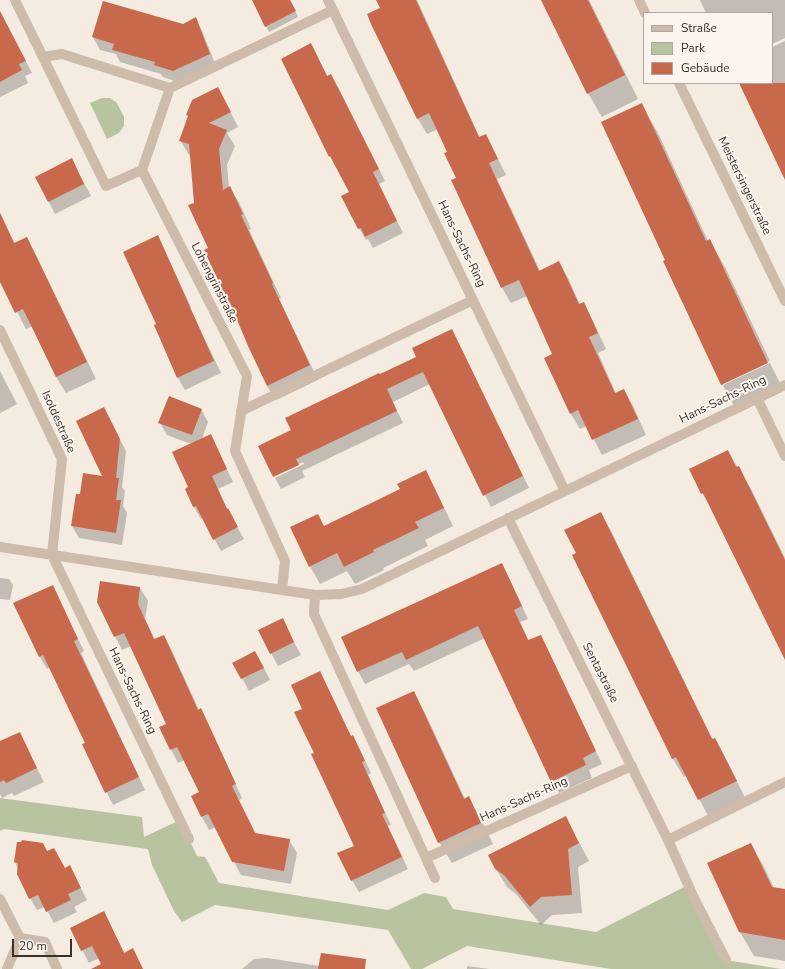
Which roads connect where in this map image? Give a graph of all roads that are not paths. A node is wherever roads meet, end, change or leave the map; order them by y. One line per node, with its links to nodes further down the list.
1 (15, 0): 6 (street)
2 (328, 0): 4 (street, Hans-Sachs-Ring)
3 (639, 0): 5 (street)
4 (333, 10): 8 (street); 10 (street, Hans-Sachs-Ring)
5 (645, 12)
6 (43, 57): 8 (street); 9 (street)
7 (679, 84): 11 (street, Meistersingerstraße)
8 (170, 88): 9 (street)
9 (142, 170): 15 (street, Lohengrinstraße)
10 (473, 300): 15 (street); 17 (street, Hans-Sachs-Ring)
11 (785, 301)
12 (0, 330): 20 (street, Isoldestraße)
13 (785, 385): 14 (street, Hans-Sachs-Ring)
14 (757, 398): 16 (street); 17 (street, Hans-Sachs-Ring)
15 (241, 411): 21 (street, Lohengrinstraße)
16 (785, 456)
17 (565, 491): 18 (street, Hans-Sachs-Ring)
18 (508, 518): 22 (street, Hans-Sachs-Ring); 23 (street, Sentastraße)
19 (0, 547): 20 (street, Hans-Sachs-Ring)
20 (52, 555): 21 (street, Hans-Sachs-Ring); 25 (street, Hans-Sachs-Ring)
21 (282, 590): 22 (street, Hans-Sachs-Ring)
22 (315, 595): 27 (street)
23 (632, 766): 26 (street, Sentastraße); 27 (street, Hans-Sachs-Ring)
24 (785, 782): 26 (street)
25 (189, 838)
26 (668, 840): 31 (street, Sentastraße)
27 (426, 858): 28 (street)
28 (435, 878)
29 (0, 899): 30 (street)
30 (20, 938): 32 (street); 33 (street)
31 (726, 960)
32 (7, 969)
33 (57, 969)

